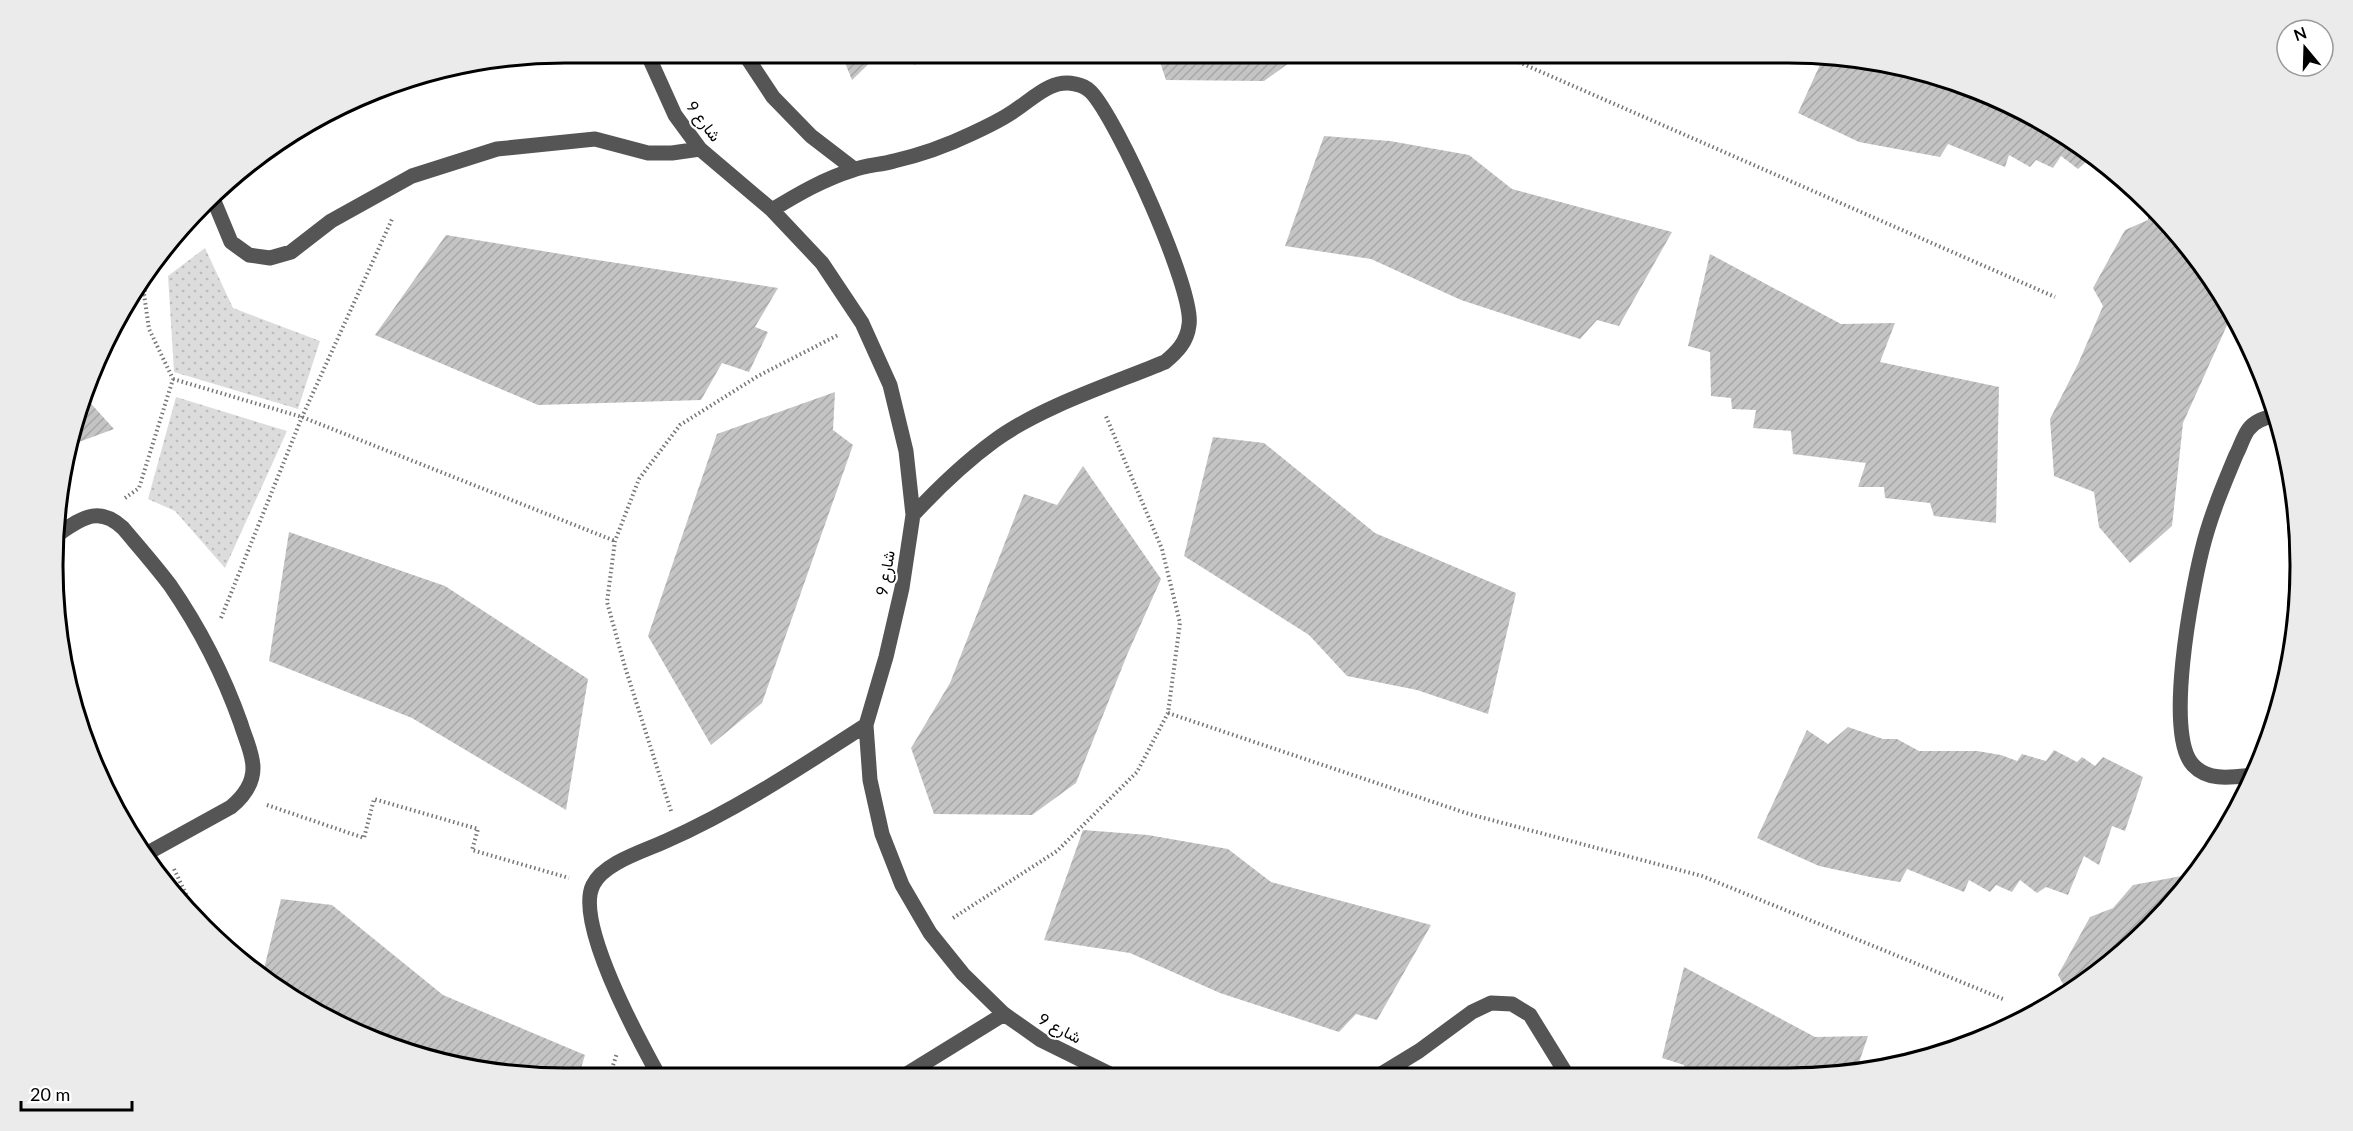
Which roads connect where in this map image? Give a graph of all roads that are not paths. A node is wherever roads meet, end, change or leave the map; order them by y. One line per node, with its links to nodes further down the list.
1 (652, 63): 3 (street, شارع 9)
2 (751, 63): 4 (street)
3 (700, 148): 5 (street); 6 (street, شارع 9)
4 (854, 169): 6 (street); 8 (street)
5 (216, 205)
6 (772, 210): 8 (street, شارع 9)
7 (2268, 418): 11 (street)
8 (913, 515): 10 (street, شارع 9)
9 (64, 530): 12 (street)
10 (866, 725): 13 (street, شارع 9); 14 (street)
11 (2244, 776)
12 (152, 850)
13 (1004, 1014): 15 (street); 16 (street, شارع 9)
14 (654, 1068)
15 (917, 1068)
16 (1098, 1068)
17 (1391, 1068): 18 (street)
18 (1563, 1068)

